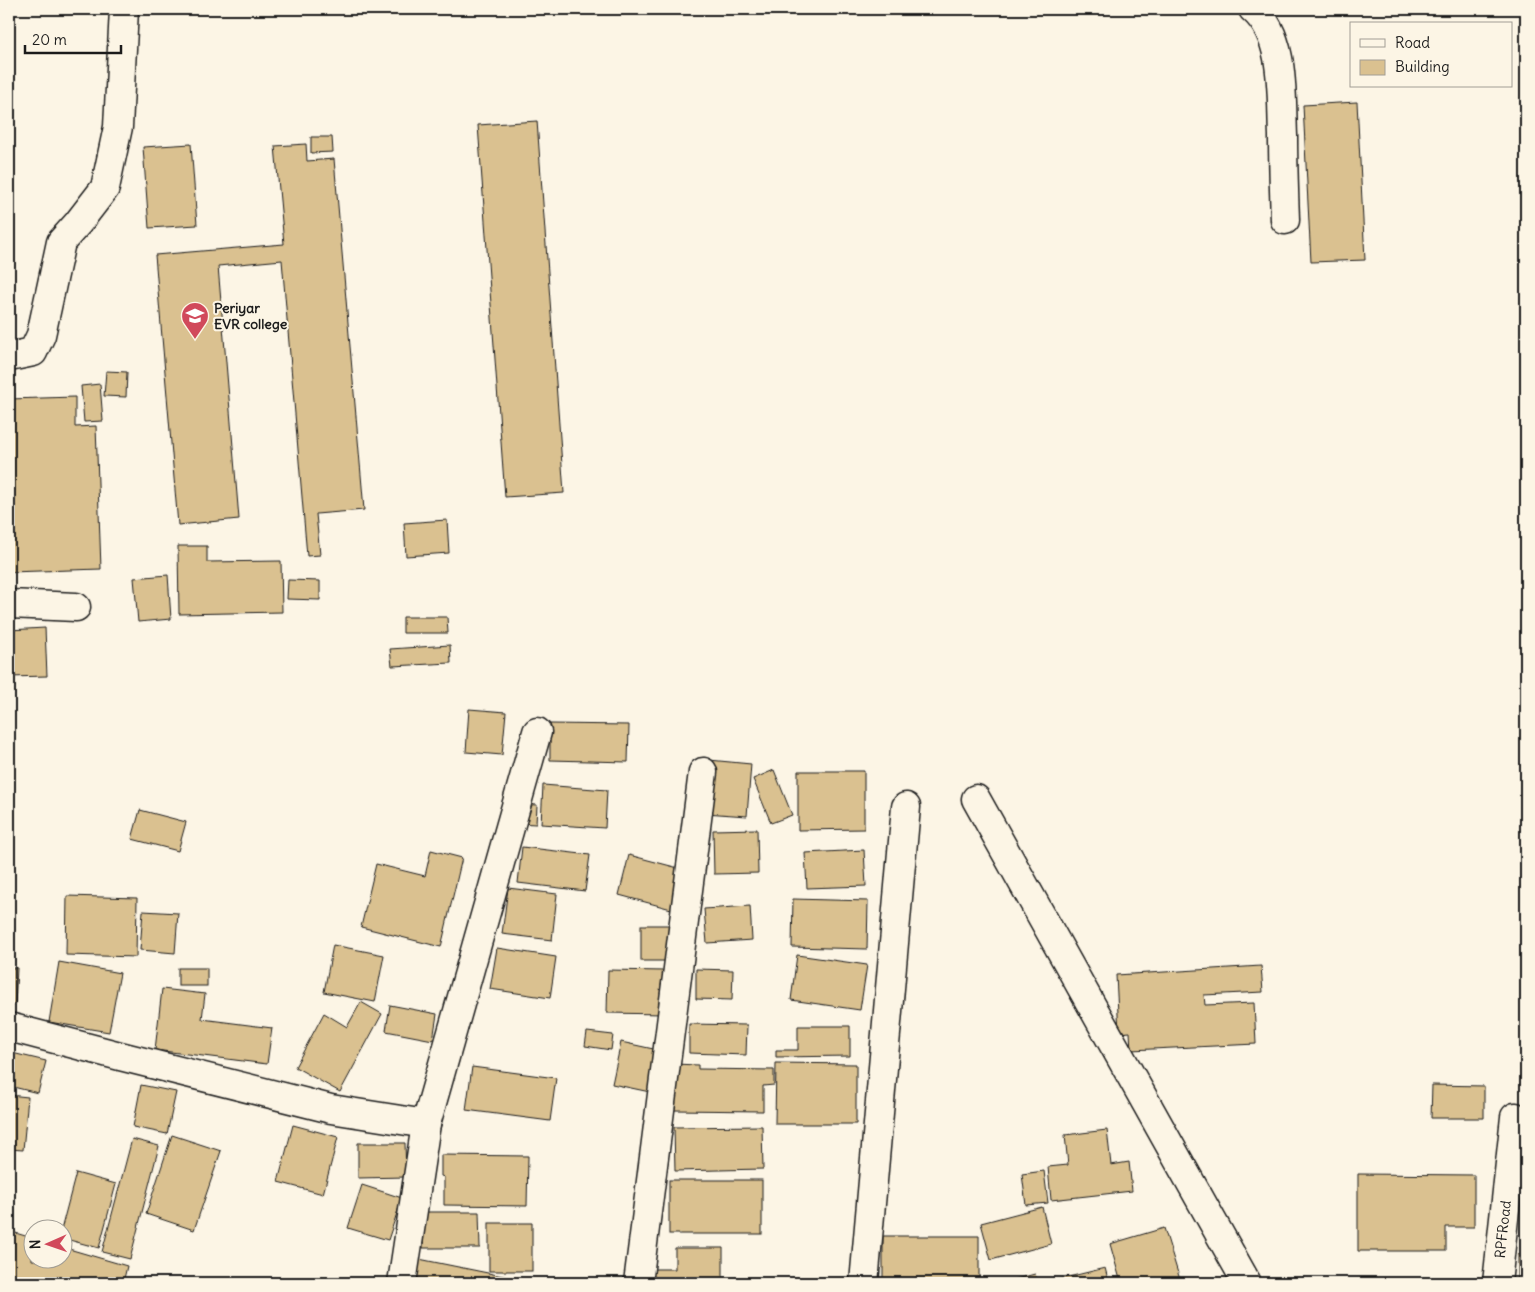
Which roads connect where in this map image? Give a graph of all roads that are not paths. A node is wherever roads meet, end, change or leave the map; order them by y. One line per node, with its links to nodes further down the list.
1 (124, 9): 4 (street)
2 (1253, 9): 3 (street)
3 (1285, 220)
4 (9, 357)
5 (9, 604): 6 (street)
6 (76, 607)
7 (537, 732): 13 (street)
8 (703, 772): 15 (street)
9 (976, 799): 17 (street)
10 (906, 807): 16 (street)
11 (9, 1027): 13 (street)
12 (1514, 1117): 18 (street, RPFRoad)
13 (426, 1124): 14 (street)
14 (402, 1283)
15 (638, 1283)
16 (864, 1283)
17 (1247, 1283)
18 (1497, 1283)

